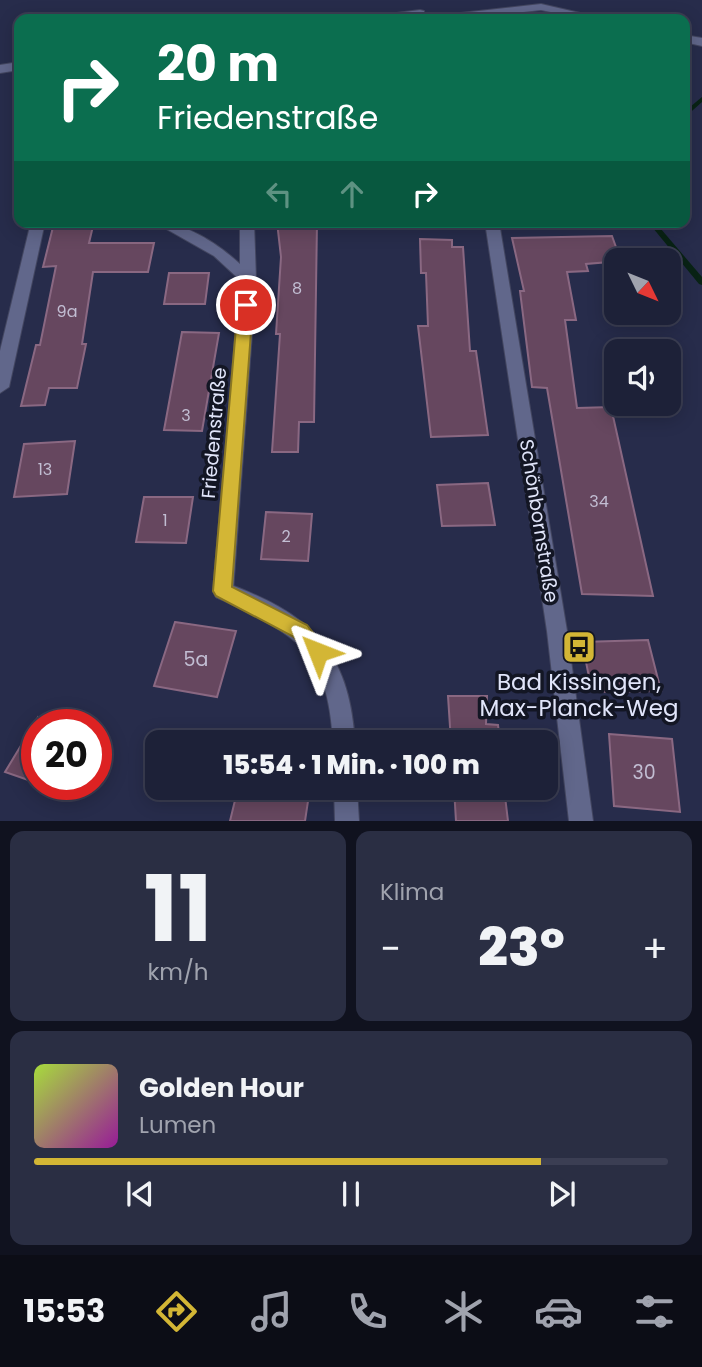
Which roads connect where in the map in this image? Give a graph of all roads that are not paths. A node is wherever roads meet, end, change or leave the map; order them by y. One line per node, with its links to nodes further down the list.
1 (544, 4): 2 (street); 3 (street)
2 (471, 14)
3 (581, 14)
4 (37, 228): 9 (street)
5 (172, 228): 8 (street)
6 (247, 228): 8 (street, Friedenstraße)
7 (493, 228): 13 (street, Schönbornstraße)
8 (248, 279): 10 (street, Friedenstraße)
9 (0, 387)
10 (344, 730)
11 (346, 800): 12 (street)
12 (347, 821)
13 (581, 821)

